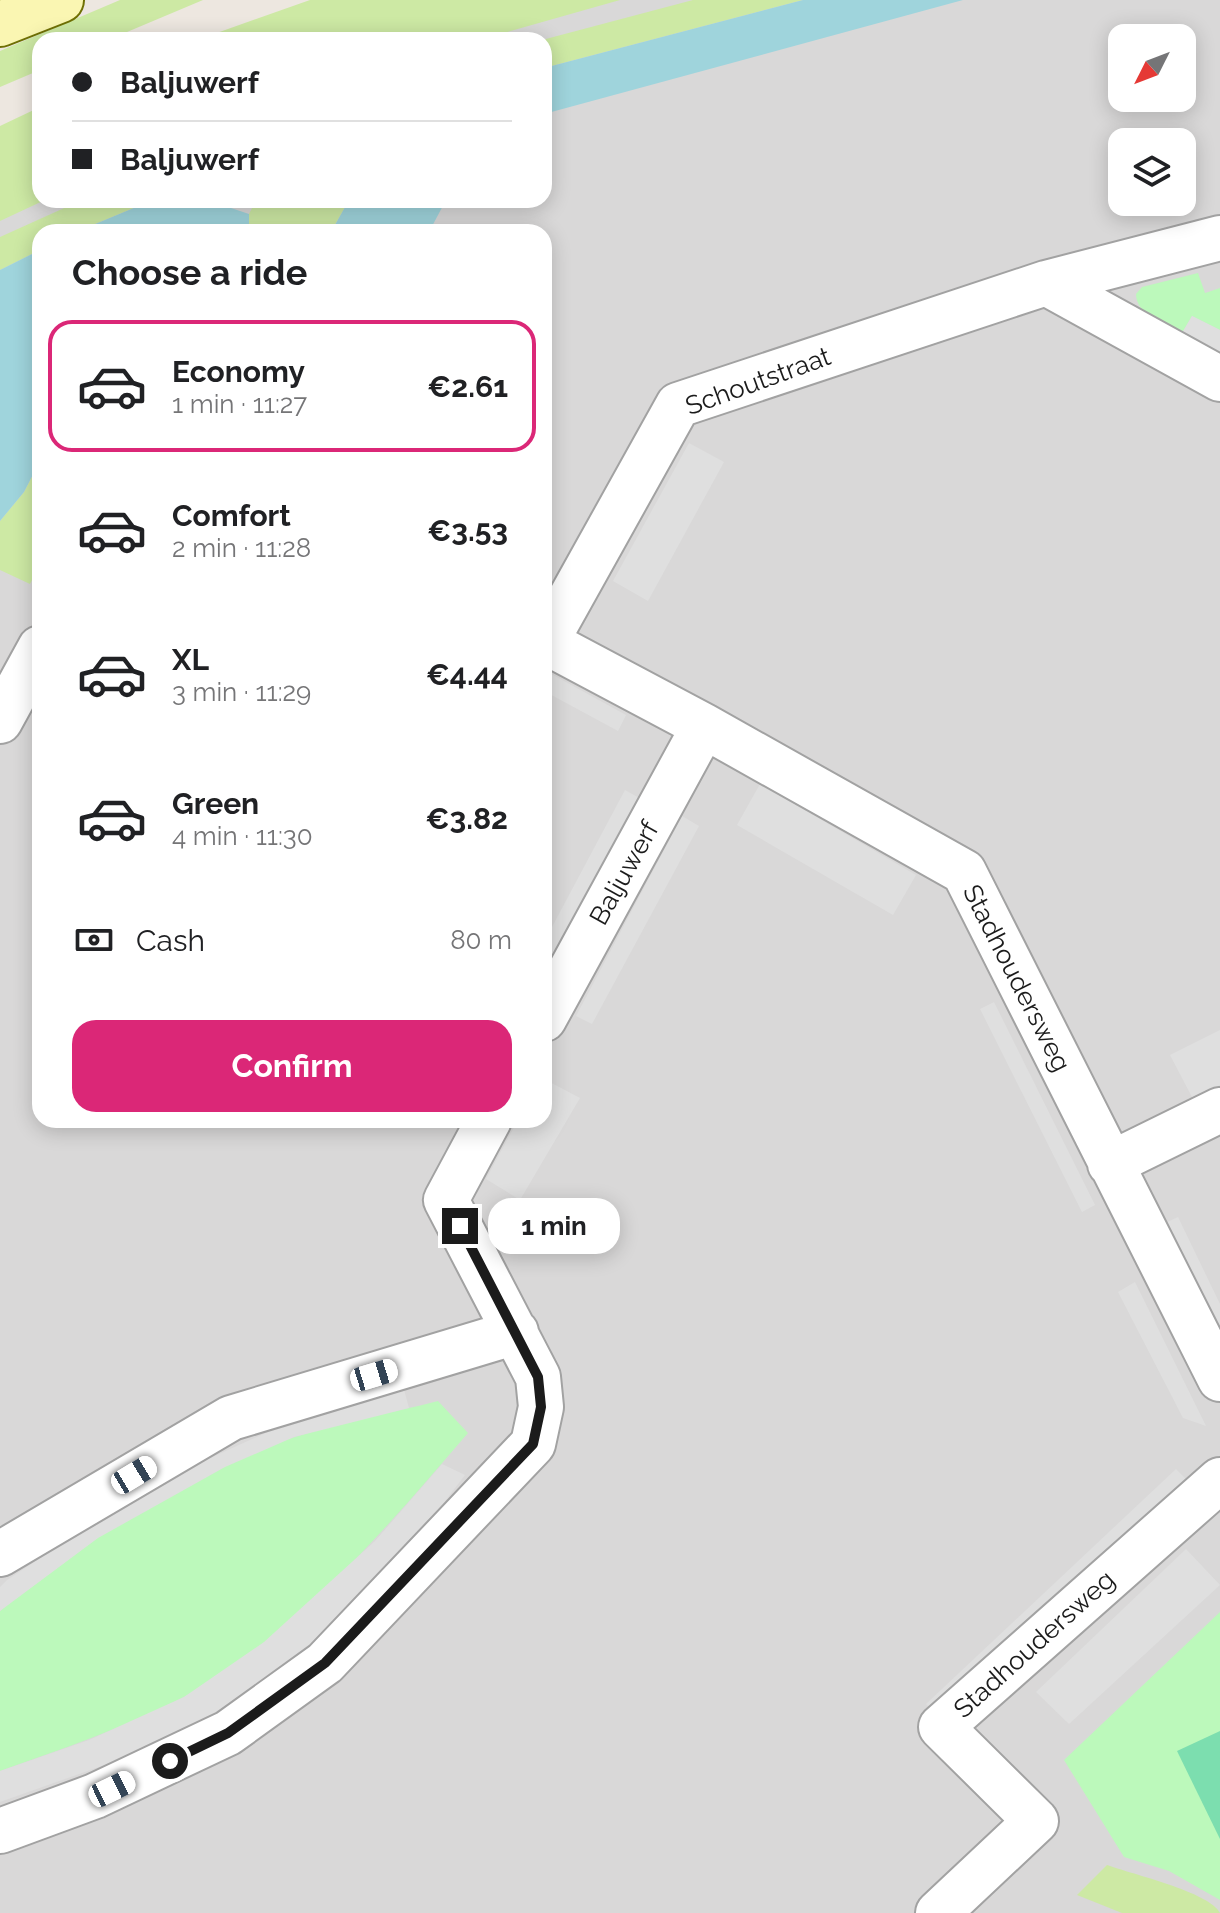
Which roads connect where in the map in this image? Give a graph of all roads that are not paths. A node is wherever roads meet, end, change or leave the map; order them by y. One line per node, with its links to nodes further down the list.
1 (61, 0): 2 (main road)
2 (0, 24)
3 (1220, 238): 4 (street, Schoutstraat)
4 (1046, 283): 5 (street); 6 (street, Schoutstraat)
5 (1220, 379)
6 (552, 630)
7 (552, 646): 10 (street, Stadhoudersweg)
8 (32, 663): 9 (street)
9 (0, 721)
10 (704, 726): 11 (street, Baljuwerf); 14 (street, Stadhoudersweg)
11 (552, 1004)
12 (1220, 1110): 14 (street)
13 (485, 1128): 15 (street)
14 (1110, 1164): 16 (street, Stadhoudersweg)
15 (516, 1332): 18 (street); 19 (street)
16 (1220, 1379)
17 (1220, 1480): 20 (street, Stadhoudersweg)
18 (0, 1554)
19 (0, 1831)
20 (938, 1913)

